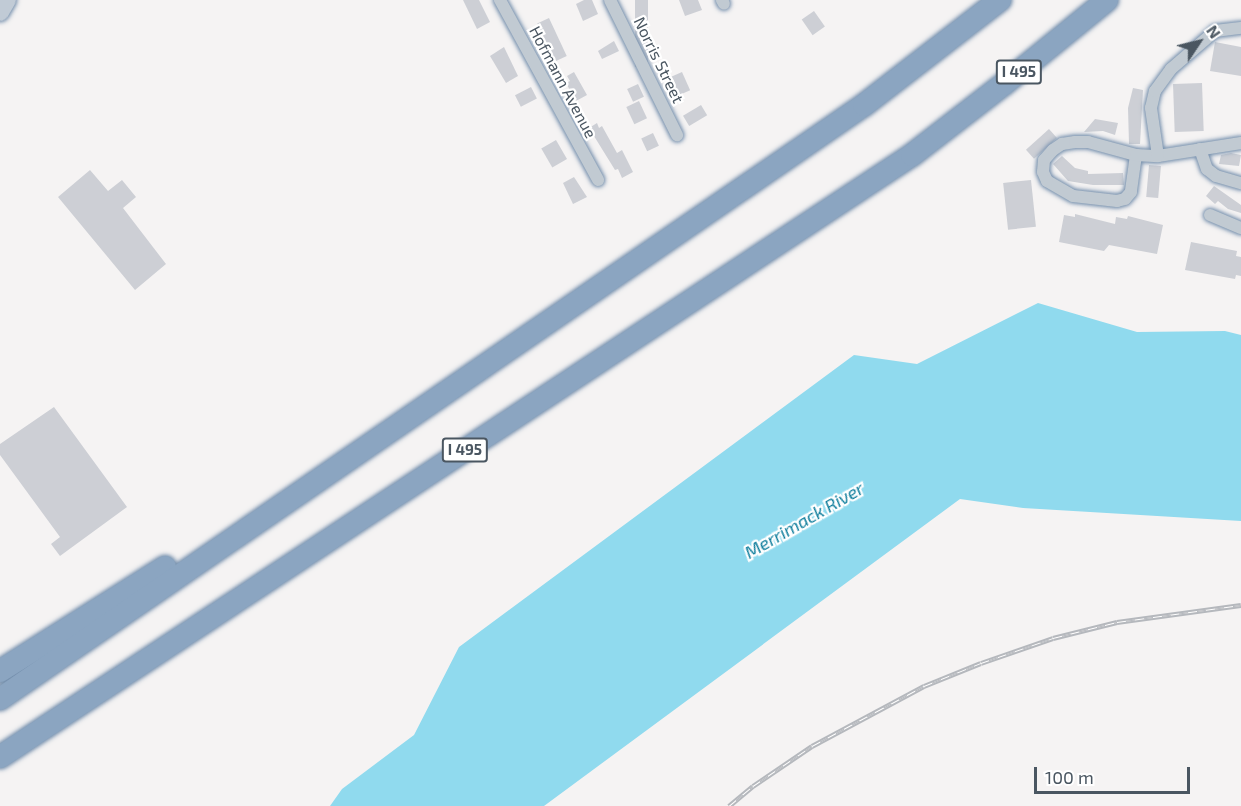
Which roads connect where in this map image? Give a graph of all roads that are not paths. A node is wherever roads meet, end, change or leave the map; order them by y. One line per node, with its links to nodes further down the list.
1 (7, 0): 6 (main road)
2 (500, 0): 13 (street, Hofmann Avenue)
3 (610, 0): 8 (street, Norris Street)
4 (1000, 0): 17 (highway)
5 (1107, 0): 20 (highway, I 495)
6 (0, 12)
7 (1241, 28): 12 (street)
8 (677, 135)
9 (1241, 143): 10 (street)
10 (1200, 149): 12 (street); 14 (street)
11 (1136, 155): 11 (street); 12 (street)
12 (1158, 156)
13 (598, 180)
14 (1241, 183)
15 (1210, 215): 16 (street)
16 (1241, 228)
17 (319, 477): 18 (highway); 19 (highway)
18 (0, 670)
19 (0, 699)
20 (0, 757)

